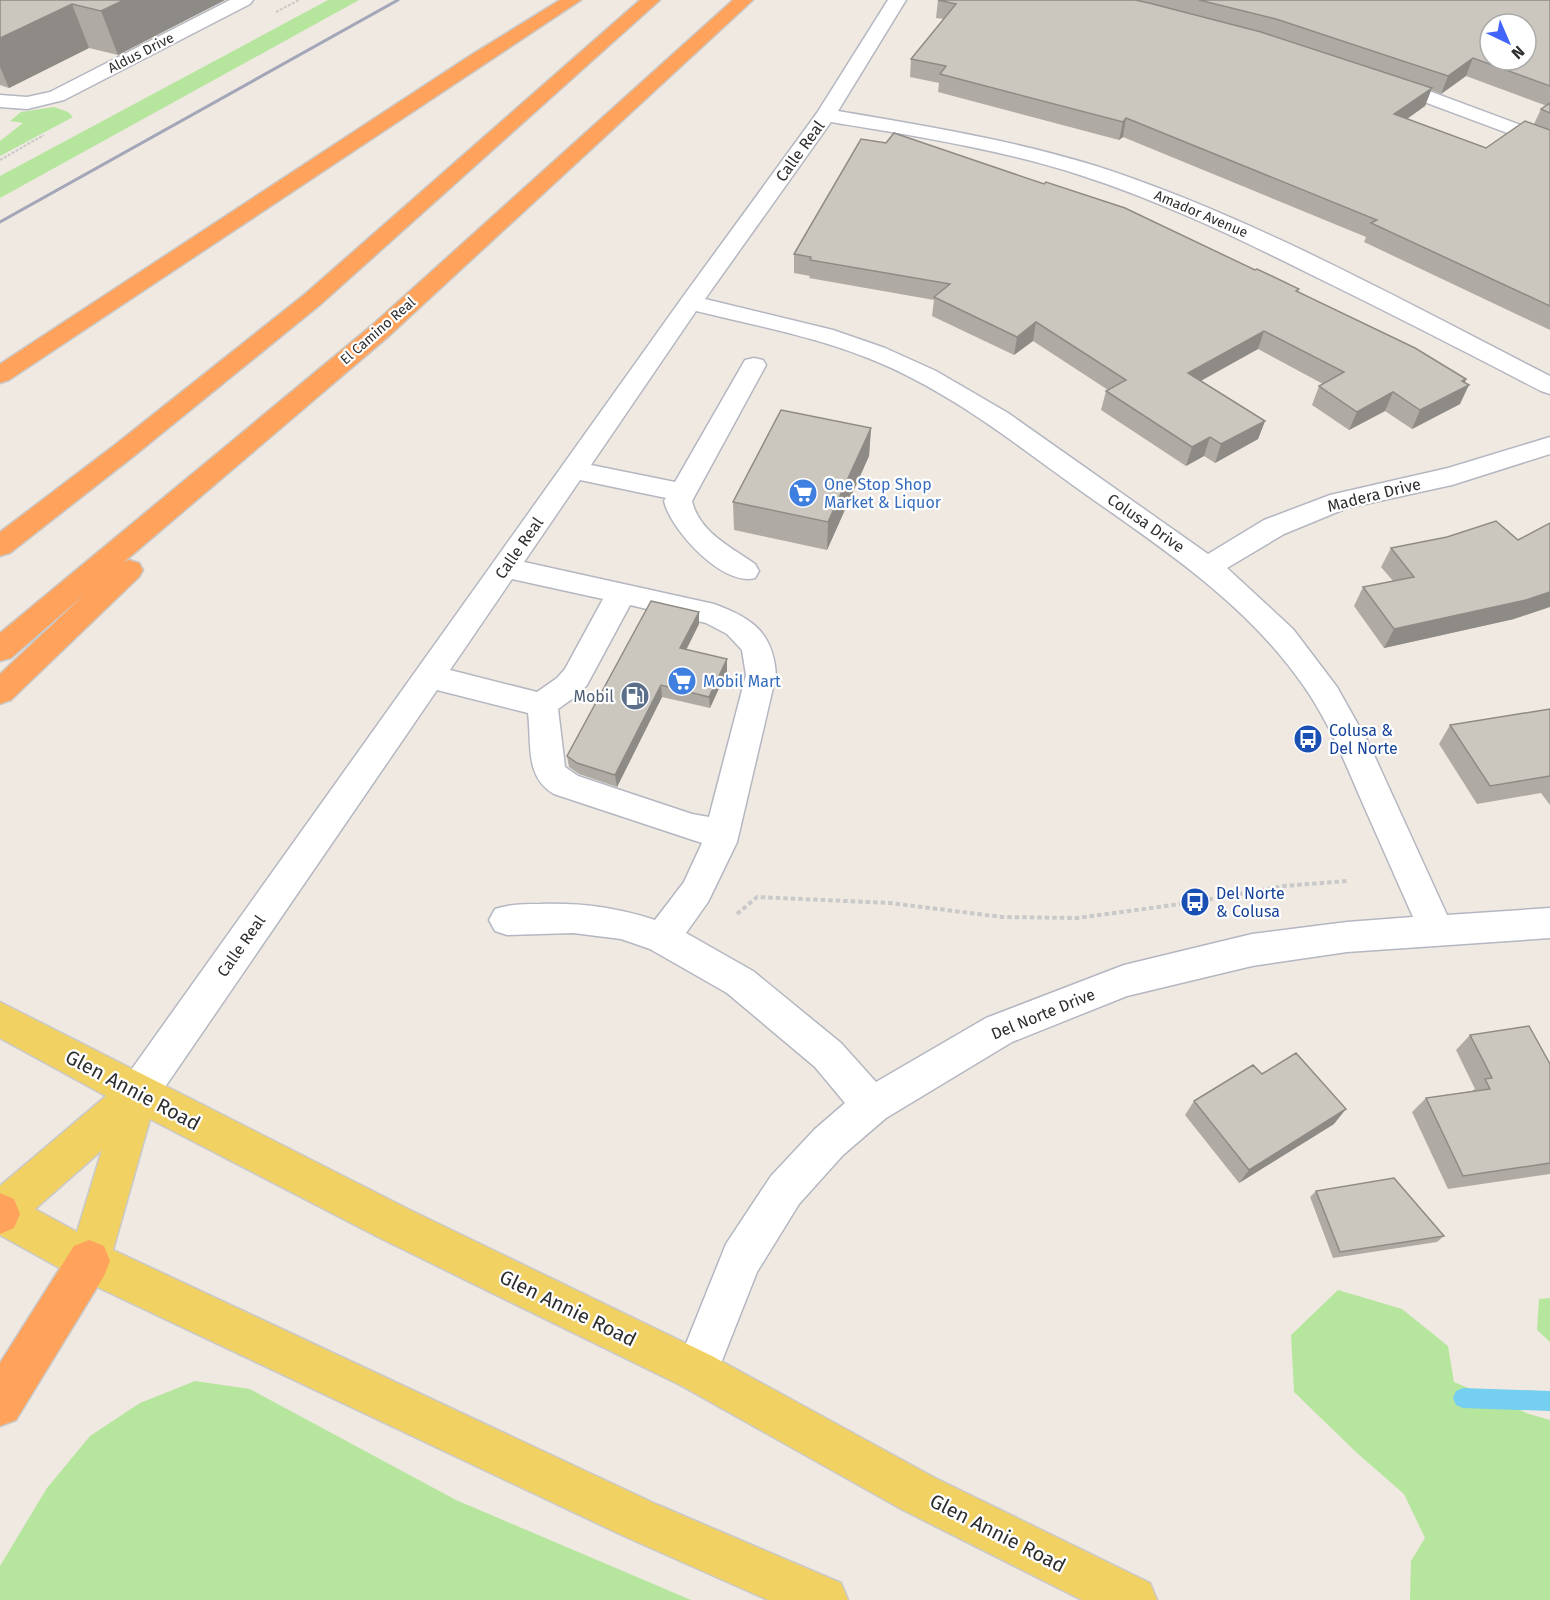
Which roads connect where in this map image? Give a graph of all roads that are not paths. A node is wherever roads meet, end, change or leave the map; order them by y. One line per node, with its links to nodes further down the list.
1 (244, 0): 7 (street, Aldus Drive)
2 (572, 0): 13 (highway)
3 (651, 0): 18 (highway)
4 (744, 0): 11 (highway, El Camino Real)
5 (897, 0): 8 (street, Calle Real)
6 (1370, 76): 9 (street)
7 (0, 102)
8 (826, 115): 10 (street, Calle Real); 14 (street, Amador Avenue)
9 (1550, 142)
10 (690, 303): 16 (street, Calle Real); 19 (street, Colusa Drive)
11 (380, 331): 23 (highway, El Camino Real); 25 (highway)
12 (754, 365): 17 (street)
13 (0, 375)
14 (1550, 386)
15 (1550, 445): 19 (street, Madera Drive)
16 (574, 470): 17 (street); 20 (street, Calle Real)
17 (682, 492): 21 (street)
18 (0, 546)
19 (1208, 567): 30 (street, Colusa Drive)
20 (505, 568): 22 (street); 24 (street, Calle Real)
21 (745, 571)
22 (621, 594): 26 (street); 27 (street)
23 (0, 650)
24 (429, 677): 26 (street); 33 (street, Calle Real)
25 (0, 692)
26 (541, 705): 27 (street)
27 (722, 833): 31 (street)
28 (507, 920): 31 (street)
29 (1550, 924): 30 (street, Del Norte Drive)
30 (1437, 932): 34 (street, Del Norte Drive)
31 (662, 938): 34 (street)
32 (0, 1019): 33 (main road, Glen Annie Road)
33 (138, 1093): 35 (main road); 36 (main road); 37 (main road, Glen Annie Road)
34 (872, 1104): 37 (street, Del Norte Drive)
35 (0, 1213): 36 (main road)
36 (89, 1261): 38 (highway); 39 (main road)
37 (697, 1371): 40 (main road, Glen Annie Road)
38 (0, 1404)
39 (824, 1600)
40 (1133, 1600)

